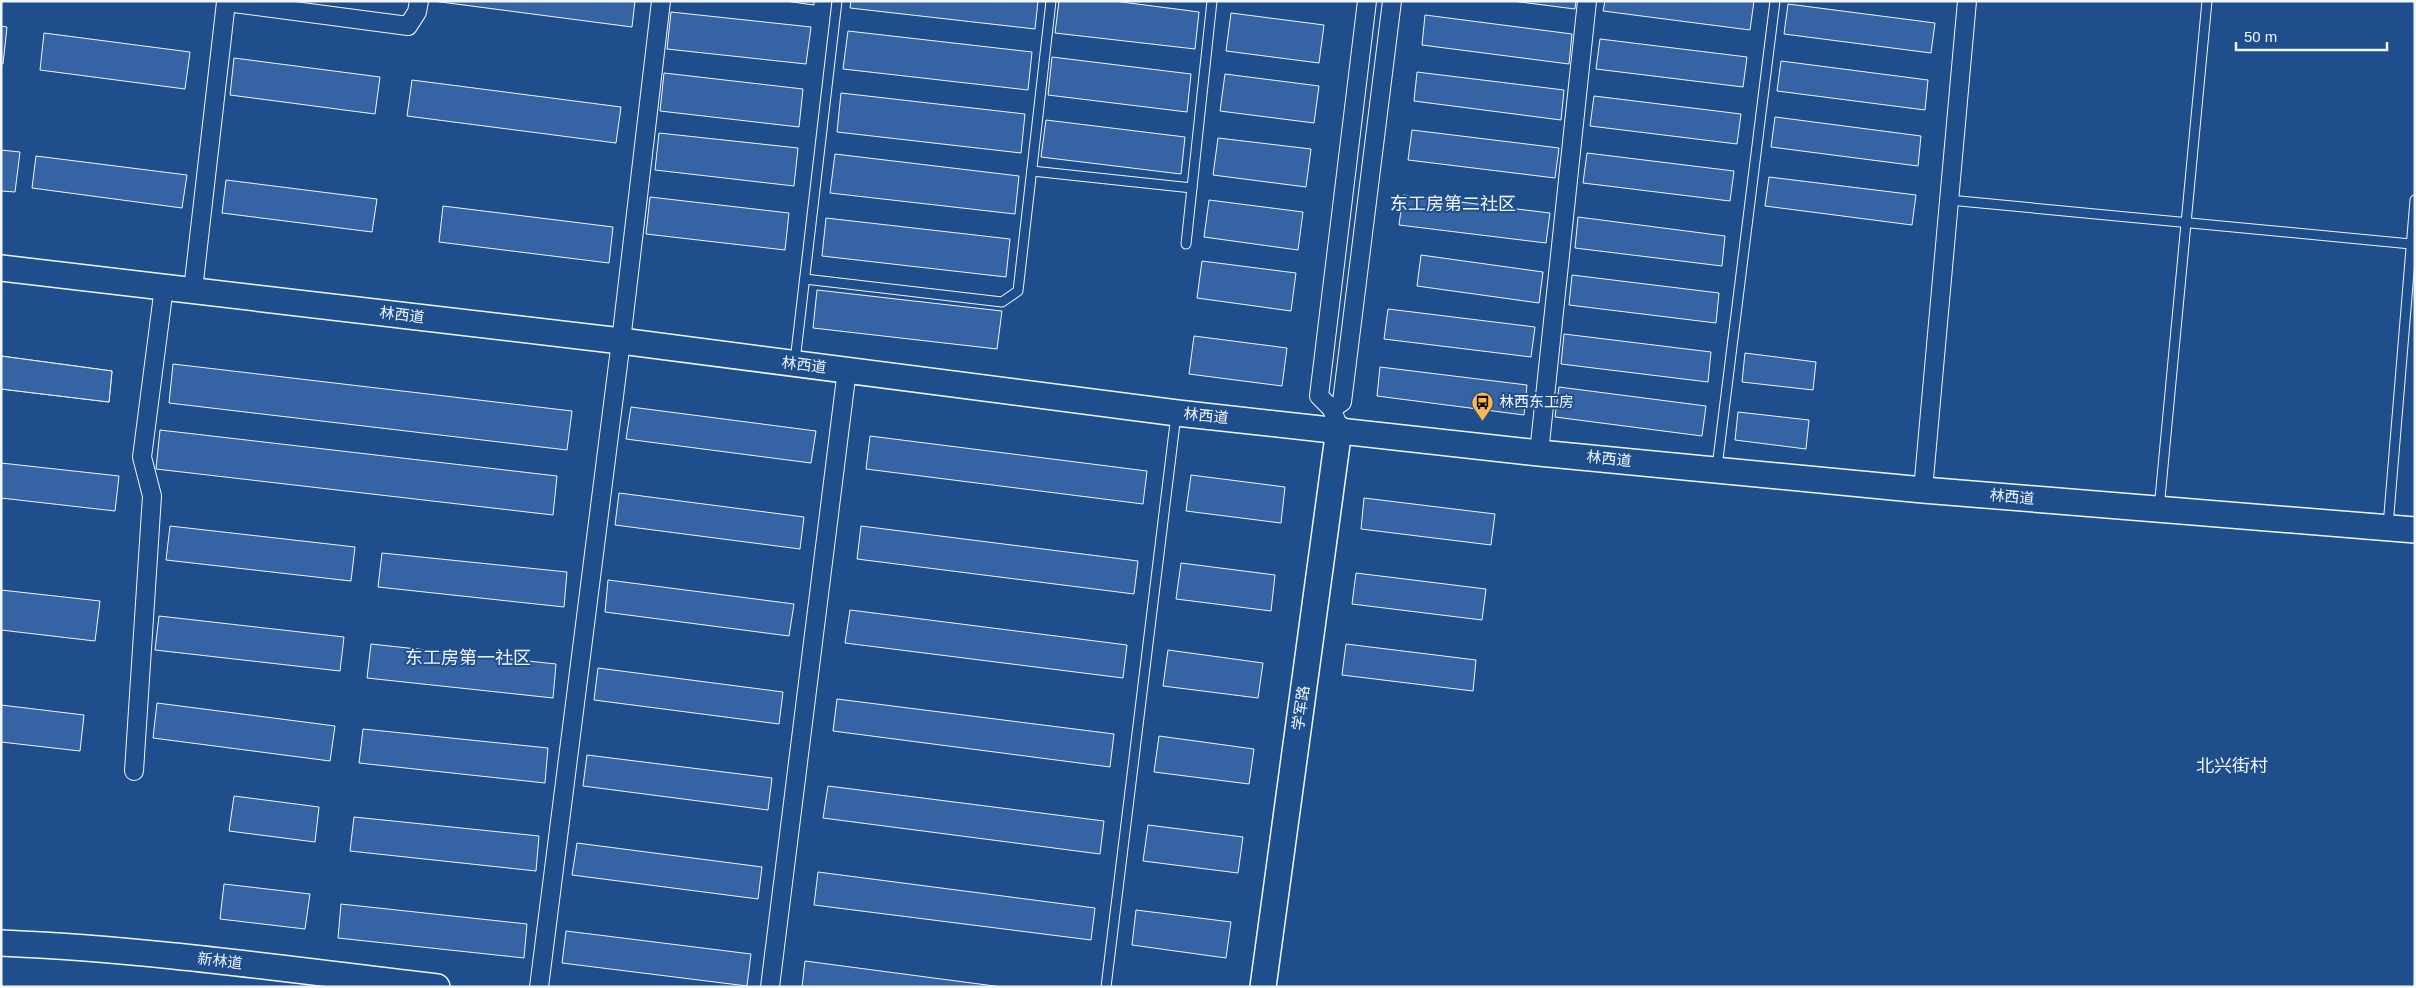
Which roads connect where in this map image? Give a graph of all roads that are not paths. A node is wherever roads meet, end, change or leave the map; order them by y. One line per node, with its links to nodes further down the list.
1 (224, 1): 2 (street); 23 (street)
2 (419, 1)
3 (661, 1): 24 (street)
4 (837, 1): 21 (lane)
5 (1051, 1): 13 (lane)
6 (1212, 1): 14 (lane)
7 (1367, 1): 28 (street)
8 (1392, 1): 28 (street)
9 (1586, 1): 29 (street)
10 (1774, 1): 30 (lane)
11 (1967, 1): 15 (street)
12 (2207, 1): 17 (lane)
13 (1032, 171): 14 (lane); 21 (lane)
14 (1192, 188): 18 (lane)
15 (1949, 200): 17 (lane); 31 (street)
16 (2415, 200): 19 (lane)
17 (2186, 223): 19 (lane); 32 (lane)
18 (1186, 244)
19 (2411, 244): 33 (lane)
20 (1, 268): 22 (main road, 林西道)
21 (805, 279): 25 (lane)
22 (164, 287): 23 (main road, 林西道); 35 (street)
23 (193, 290): 24 (main road, 林西道)
24 (621, 341): 25 (main road, 林西道); 38 (street)
25 (795, 363): 26 (main road, 林西道)
26 (847, 370): 27 (main road, 林西道); 39 (street)
27 (1177, 413): 28 (main road, 林西道); 40 (lane)
28 (1336, 419): 29 (main road, 林西道); 41 (main road, 学军路)
29 (1539, 453): 30 (main road, 林西道)
30 (1717, 470): 31 (main road, 林西道)
31 (1923, 490): 32 (main road, 林西道)
32 (2159, 509): 33 (main road, 林西道)
33 (2388, 528): 34 (main road, 林西道)
34 (2415, 530)
35 (134, 771)
36 (1, 943): 37 (main road, 新林道)
37 (437, 987)
38 (539, 987)
39 (770, 987)
40 (1106, 987)
41 (1263, 987)

